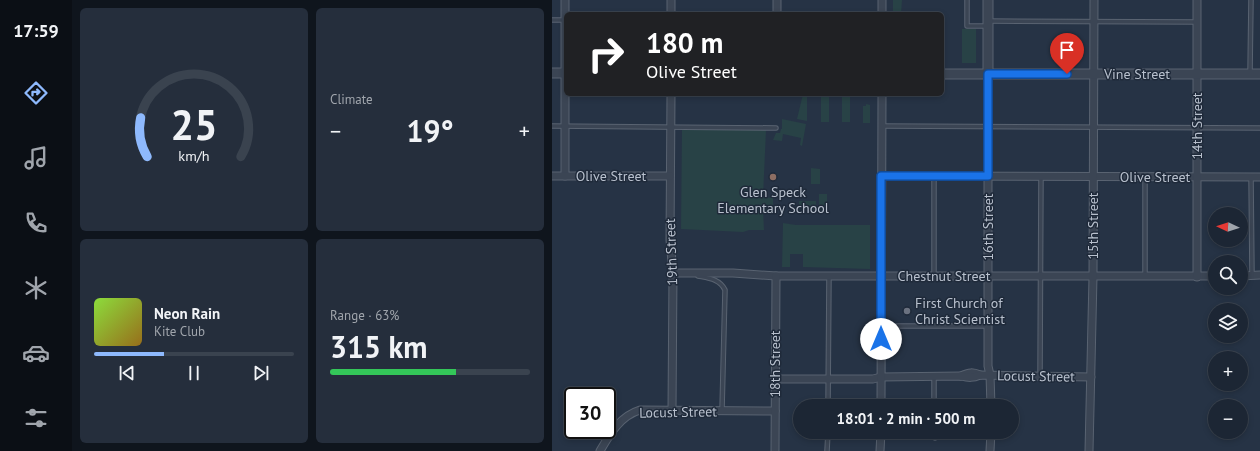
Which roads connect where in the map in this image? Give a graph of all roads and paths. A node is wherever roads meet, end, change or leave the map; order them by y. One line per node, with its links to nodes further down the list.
1 (565, 0): 10 (street)
2 (671, 0): 11 (street)
3 (777, 0): 12 (street)
4 (882, 0): 13 (street)
5 (967, 0): 18 (lane)
6 (988, 0): 18 (street, 16th Street)
7 (1094, 0): 16 (street, 15th Street)
8 (1197, 0): 17 (street, 14th Street)
9 (1251, 0): 25 (lane)
10 (565, 12)
11 (671, 12)
12 (777, 12)
13 (882, 12)
14 (552, 20): 15 (lane)
15 (564, 20)
16 (1094, 21): 17 (lane); 18 (lane); 23 (street, 15th Street)
17 (1198, 22): 24 (street, 14th Street)
18 (988, 24): 22 (street, 16th Street)
19 (552, 73): 20 (street)
20 (564, 73)
21 (944, 74): 22 (street, Vine Street)
22 (988, 74): 23 (street, Vine Street); 34 (street, 16th Street)
23 (1093, 74): 24 (street, Vine Street); 35 (street, 15th Street)
24 (1197, 74): 25 (street, Vine Street); 37 (street, 14th Street)
25 (1250, 74): 26 (street, Vine Street)
26 (1260, 74)
27 (566, 96): 31 (street)
28 (670, 96): 33 (street, 19th Street)
29 (882, 96): 32 (street)
30 (552, 126): 31 (lane)
31 (566, 126): 33 (lane); 40 (street)
32 (882, 126): 34 (lane); 42 (street)
33 (671, 127): 36 (lane); 41 (street, 19th Street)
34 (987, 127): 35 (lane); 44 (street, 16th Street)
35 (1093, 127): 37 (lane); 46 (street, 15th Street)
36 (776, 128)
37 (1197, 128): 38 (lane); 48 (street, 14th Street)
38 (1260, 128)
39 (552, 176): 40 (street, Olive Street)
40 (565, 176): 41 (street, Olive Street)
41 (670, 176): 51 (street, 19th Street)
42 (881, 176): 43 (street, Olive Street); 58 (street)
43 (934, 176): 44 (street, Olive Street); 59 (lane)
44 (988, 176): 45 (street, Olive Street); 61 (street, 16th Street)
45 (1041, 176): 46 (street, Olive Street); 62 (lane)
46 (1093, 177): 47 (street, Olive Street); 63 (street, 15th Street)
47 (1146, 177): 48 (street, Olive Street); 64 (lane)
48 (1197, 177): 49 (street, Olive Street); 65 (street, 14th Street)
49 (1251, 177): 50 (street, Olive Street); 55 (lane)
50 (1260, 177)
51 (673, 273): 52 (street, Chestnut Street); 79 (street, 19th Street)
52 (689, 273): 57 (street, Chestnut Street); 80 (lane)
53 (829, 275): 57 (street, Chestnut Street); 58 (street, Chestnut Street); 74 (lane)
54 (1248, 275): 55 (street)
55 (1252, 275): 56 (street)
56 (1260, 275)
57 (776, 276): 73 (street, 18th Street)
58 (881, 276): 59 (street, Chestnut Street); 66 (street)
59 (934, 276): 61 (street, Chestnut Street)
60 (1208, 276): 65 (street, Chestnut Street)
61 (988, 277): 62 (street, Chestnut Street); 67 (street, 16th Street)
62 (1040, 277): 63 (street, Chestnut Street); 70 (lane)
63 (1093, 277): 64 (street, Chestnut Street); 72 (street, 15th Street)
64 (1145, 277): 65 (street, Chestnut Street)
65 (1197, 277)
66 (881, 326): 67 (lane); 71 (street)
67 (988, 326): 68 (street, 16th Street)
68 (990, 375): 69 (street, Locust Street); 70 (street, Locust Street); 78 (street, 16th Street)
69 (934, 376): 71 (street, Locust Street); 77 (lane)
70 (1040, 376): 72 (street, Locust Street)
71 (881, 377): 74 (street, Locust Street); 76 (street)
72 (1091, 377): 90 (street, 15th Street)
73 (775, 379): 74 (street, Locust Street); 81 (street, 18th Street)
74 (828, 379): 75 (lane)
75 (828, 399)
76 (881, 399)
77 (934, 399)
78 (991, 399)
79 (672, 410): 80 (street, Locust Street); 85 (street, Locust Street)
80 (722, 410): 81 (street, Locust Street)
81 (775, 411): 86 (street, 18th Street)
82 (828, 439): 87 (lane)
83 (880, 439): 88 (street)
84 (991, 439): 89 (street)
85 (600, 451)
86 (775, 451)
87 (828, 451)
88 (880, 451)
89 (990, 451)
90 (1089, 451)

